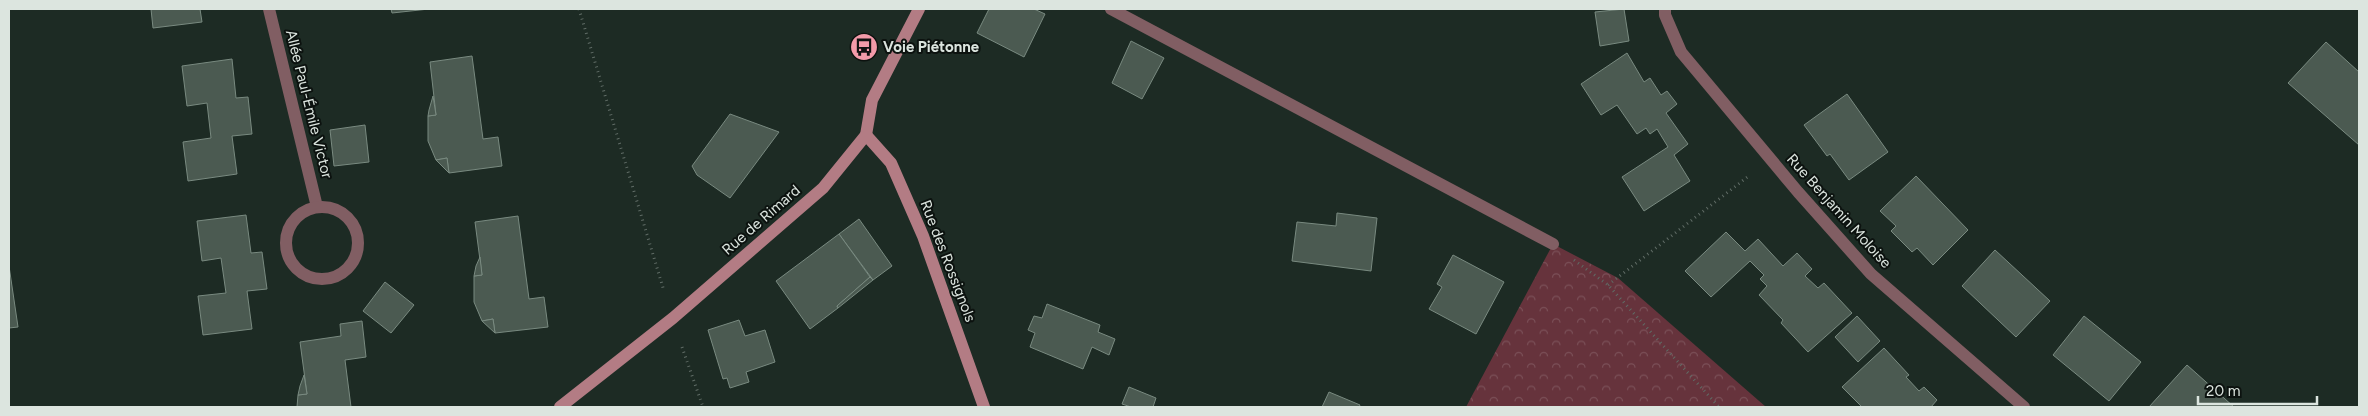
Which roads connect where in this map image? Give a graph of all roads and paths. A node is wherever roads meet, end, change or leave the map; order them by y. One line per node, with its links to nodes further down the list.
1 (269, 9): 8 (street, Allée Paul-Émile Victor)
2 (579, 9): 11 (path)
3 (918, 9): 6 (street)
4 (1111, 9): 9 (street)
5 (1665, 9): 7 (street, Rue Benjamin Moloise)
6 (866, 136): 11 (street, Rue de Rimard); 14 (street, Rue des Rossignols)
7 (1770, 159): 10 (path); 16 (street, Rue Benjamin Moloise)
8 (317, 207): 8 (street)
9 (1553, 244): 10 (path)
10 (1608, 285): 15 (path)
11 (673, 318): 12 (street, Rue de Rimard); 13 (path)
12 (560, 407)
13 (703, 407)
14 (984, 407)
15 (1719, 407)
16 (2024, 407)

